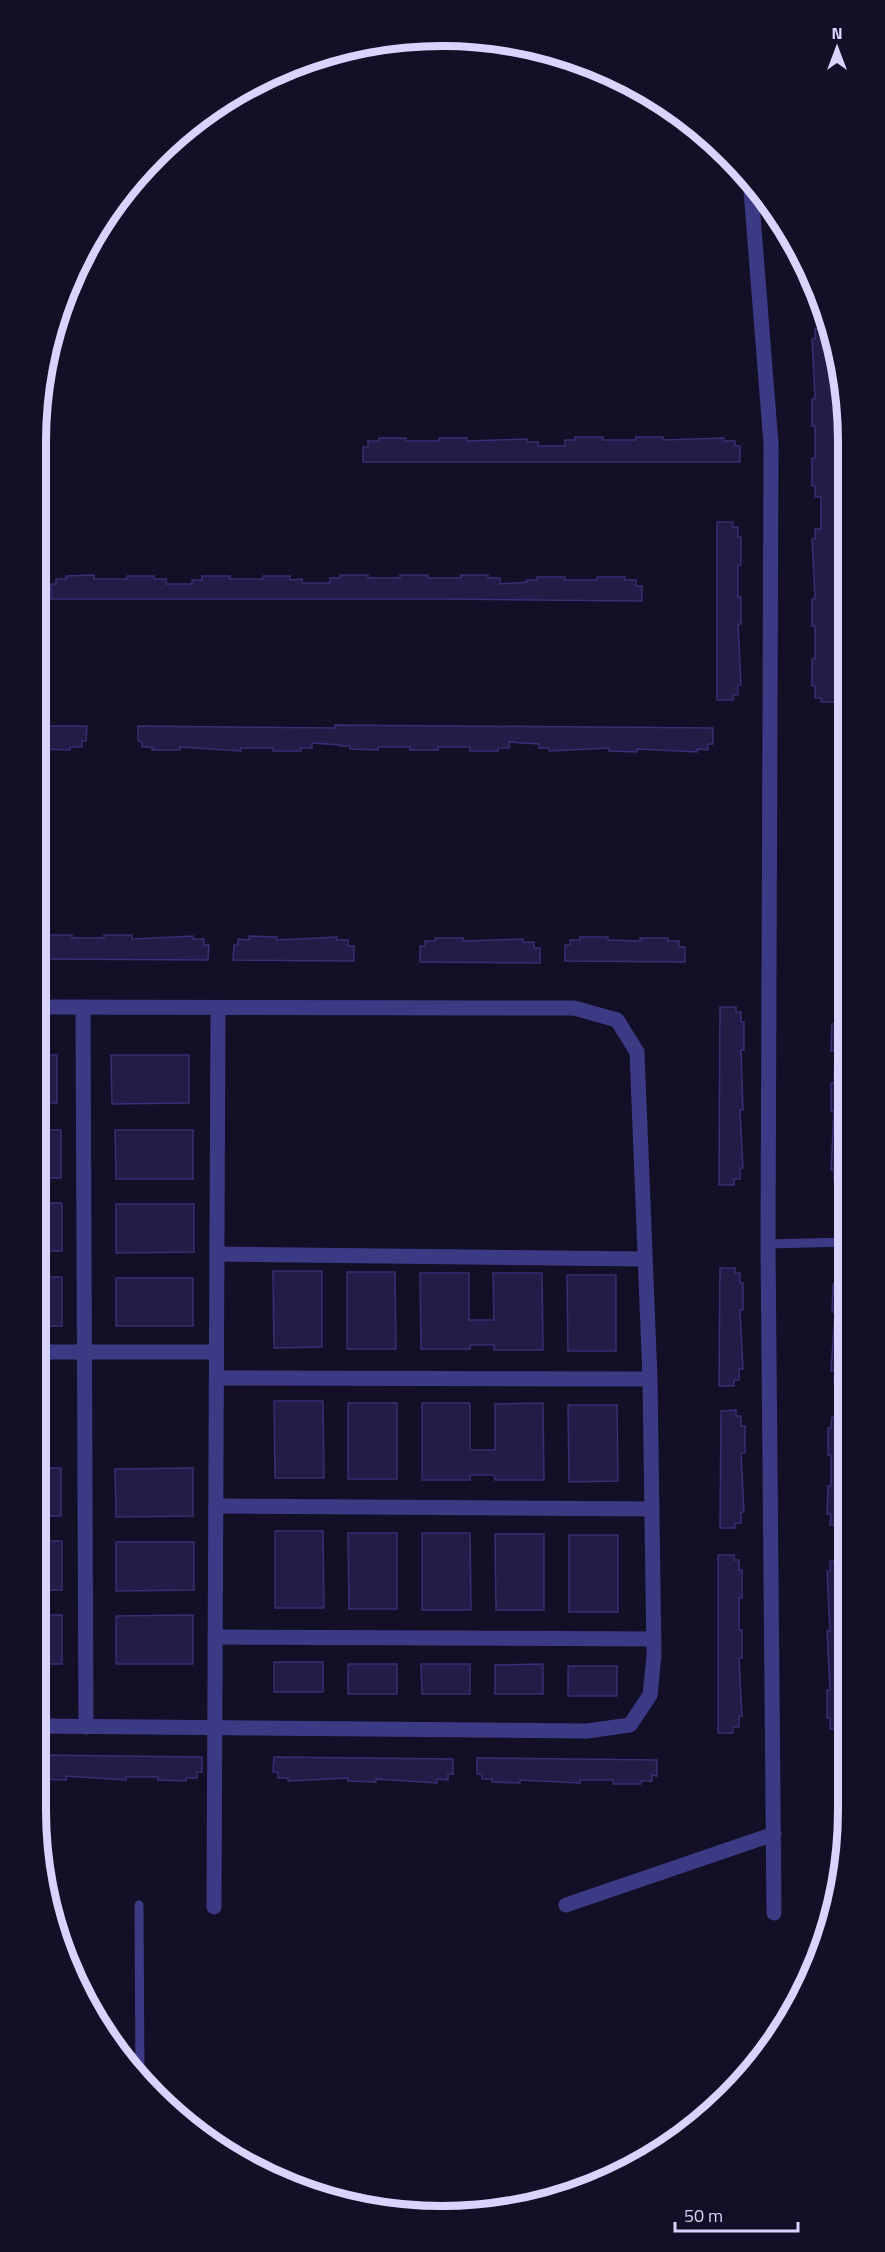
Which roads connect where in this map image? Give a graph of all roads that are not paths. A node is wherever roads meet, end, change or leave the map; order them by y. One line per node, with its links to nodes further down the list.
1 (751, 194): 6 (street)
2 (46, 1007): 3 (street)
3 (83, 1007): 4 (street); 10 (street)
4 (218, 1009): 7 (street); 8 (street)
5 (838, 1242): 6 (lane)
6 (768, 1244): 21 (street)
7 (217, 1254): 8 (street); 11 (street)
8 (645, 1259): 13 (street)
9 (46, 1352): 10 (street)
10 (85, 1353): 11 (street); 19 (street)
11 (217, 1353): 12 (street)
12 (217, 1378): 13 (street); 14 (street)
13 (650, 1379): 15 (street)
14 (216, 1506): 15 (street); 16 (street)
15 (652, 1509): 17 (street)
16 (215, 1637): 17 (street); 20 (street)
17 (654, 1639): 20 (street)
18 (46, 1726): 19 (street)
19 (86, 1727): 20 (street)
20 (215, 1728): 24 (street)
21 (774, 1834): 23 (street); 25 (street)
22 (139, 1905): 26 (lane)
23 (566, 1905)
24 (214, 1907)
25 (774, 1913)
26 (140, 2065)

